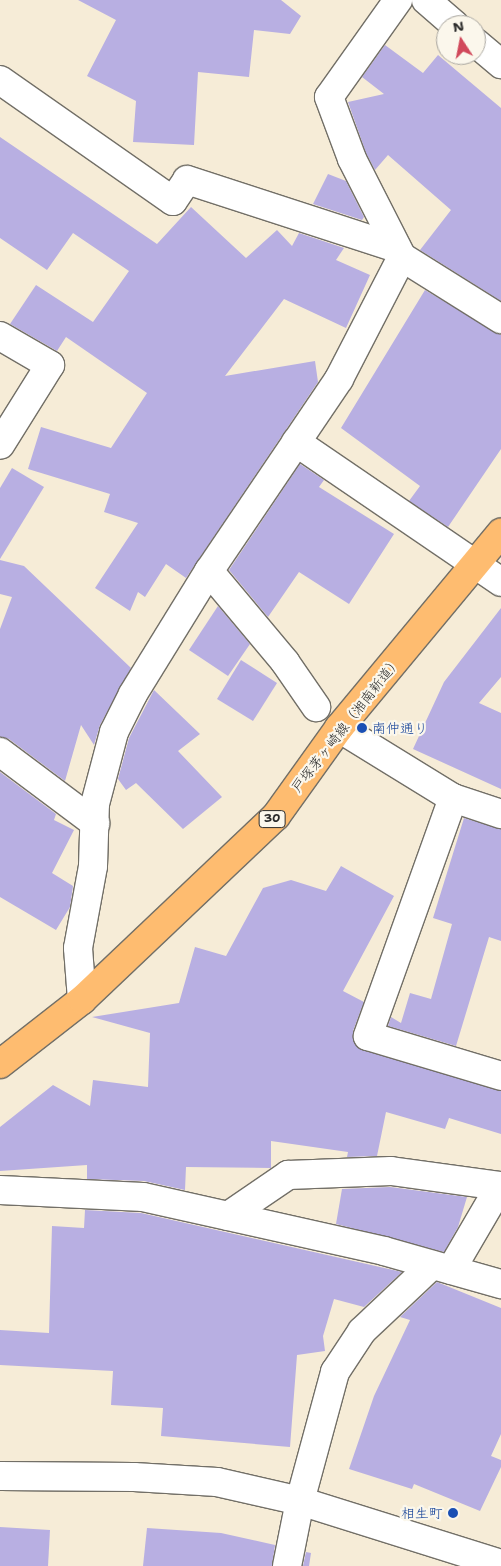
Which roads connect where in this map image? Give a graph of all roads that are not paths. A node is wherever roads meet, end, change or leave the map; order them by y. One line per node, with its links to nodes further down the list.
1 (398, 0): 7 (street)
2 (426, 0): 3 (street)
3 (443, 15)
4 (486, 51): 5 (street)
5 (501, 64)
6 (0, 80): 7 (street)
7 (399, 252): 8 (street); 10 (street)
8 (501, 318)
9 (0, 336): 11 (street)
10 (296, 442): 13 (street); 14 (street)
11 (0, 445)
12 (501, 533): 13 (main road, 戸塚茅ヶ崎線（湘南新道） / 30)
13 (474, 565): 15 (street); 17 (main road, 戸塚茅ヶ崎線（湘南新道） / 30)
14 (209, 571): 16 (street); 21 (street)
15 (501, 582)
16 (316, 707)
17 (339, 728): 19 (street); 22 (main road, 戸塚茅ヶ崎線（湘南新道） / 30)
18 (0, 752): 21 (street)
19 (453, 798): 20 (street); 24 (street)
20 (501, 814)
21 (95, 823): 22 (street)
22 (82, 1000): 23 (main road, 戸塚茅ヶ崎線（湘南新道） / 30)
23 (0, 1064)
24 (501, 1076)
25 (500, 1186): 27 (street); 28 (street)
26 (0, 1190): 27 (street)
27 (228, 1216): 28 (street)
28 (442, 1267): 29 (street); 31 (street)
29 (501, 1284)
30 (0, 1476): 31 (street)
31 (300, 1501): 32 (street); 33 (street)
32 (501, 1564)
33 (287, 1566)

